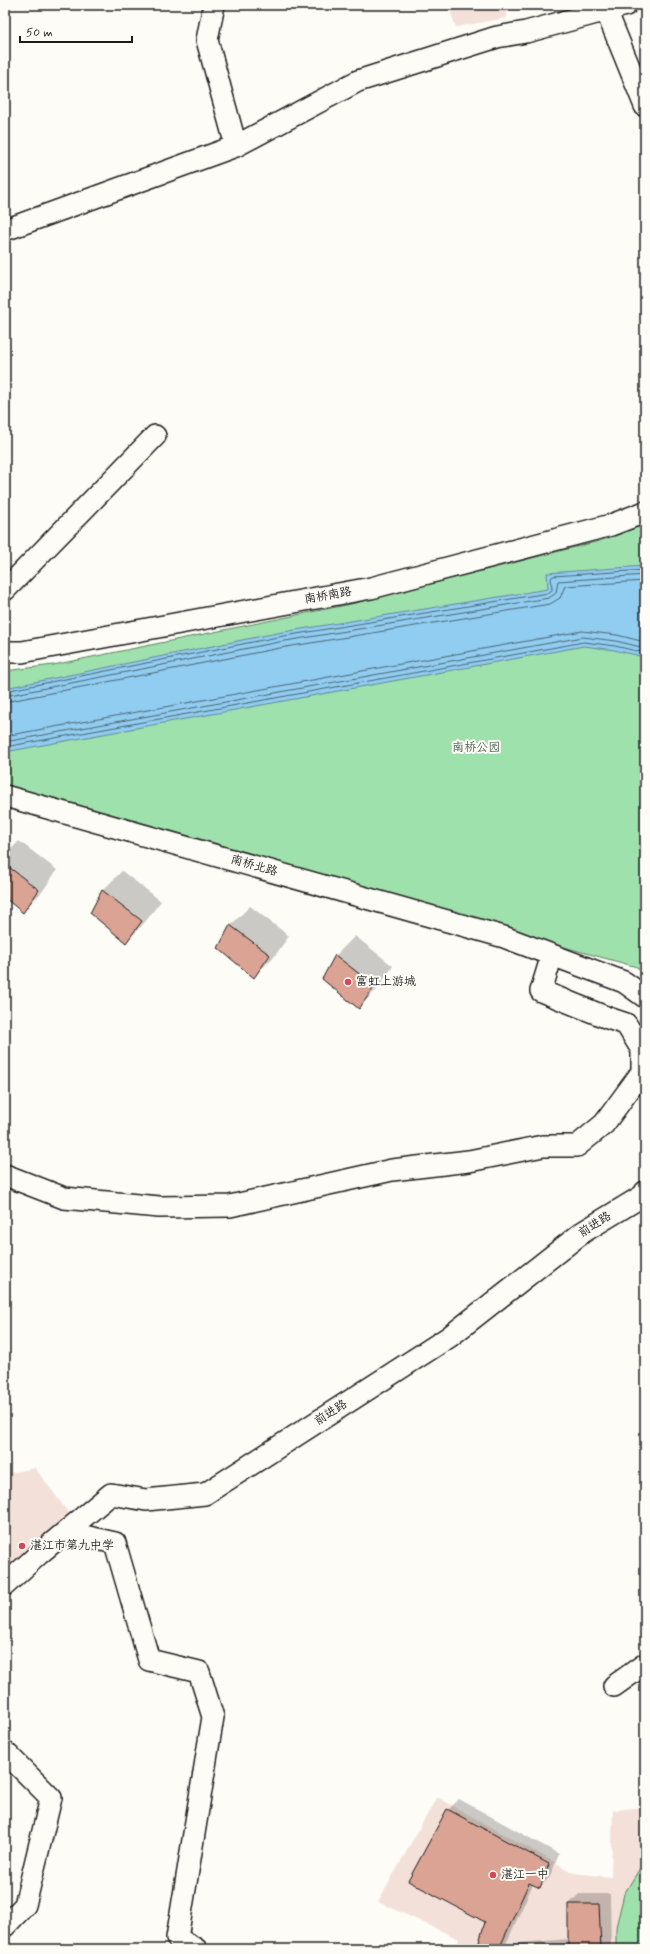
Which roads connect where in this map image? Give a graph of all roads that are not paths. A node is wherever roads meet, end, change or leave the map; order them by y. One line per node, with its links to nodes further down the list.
1 (214, 5): 5 (street)
2 (626, 5): 3 (street)
3 (606, 10): 4 (street); 5 (street)
4 (645, 106)
5 (236, 146): 6 (street)
6 (5, 230)
7 (155, 436): 9 (street)
8 (645, 512): 10 (street, 南桥南路)
9 (5, 590)
10 (5, 652)
11 (5, 796): 12 (street, 南桥北路)
12 (552, 955): 13 (street, 南桥北路); 14 (street)
13 (645, 997)
14 (5, 1175)
15 (645, 1194): 16 (street, 前进路)
16 (66, 1532): 17 (street, 前进路); 22 (street)
17 (5, 1585)
18 (645, 1664): 19 (street)
19 (614, 1686)
20 (5, 1752): 21 (street)
21 (5, 1926)
22 (196, 1949)

